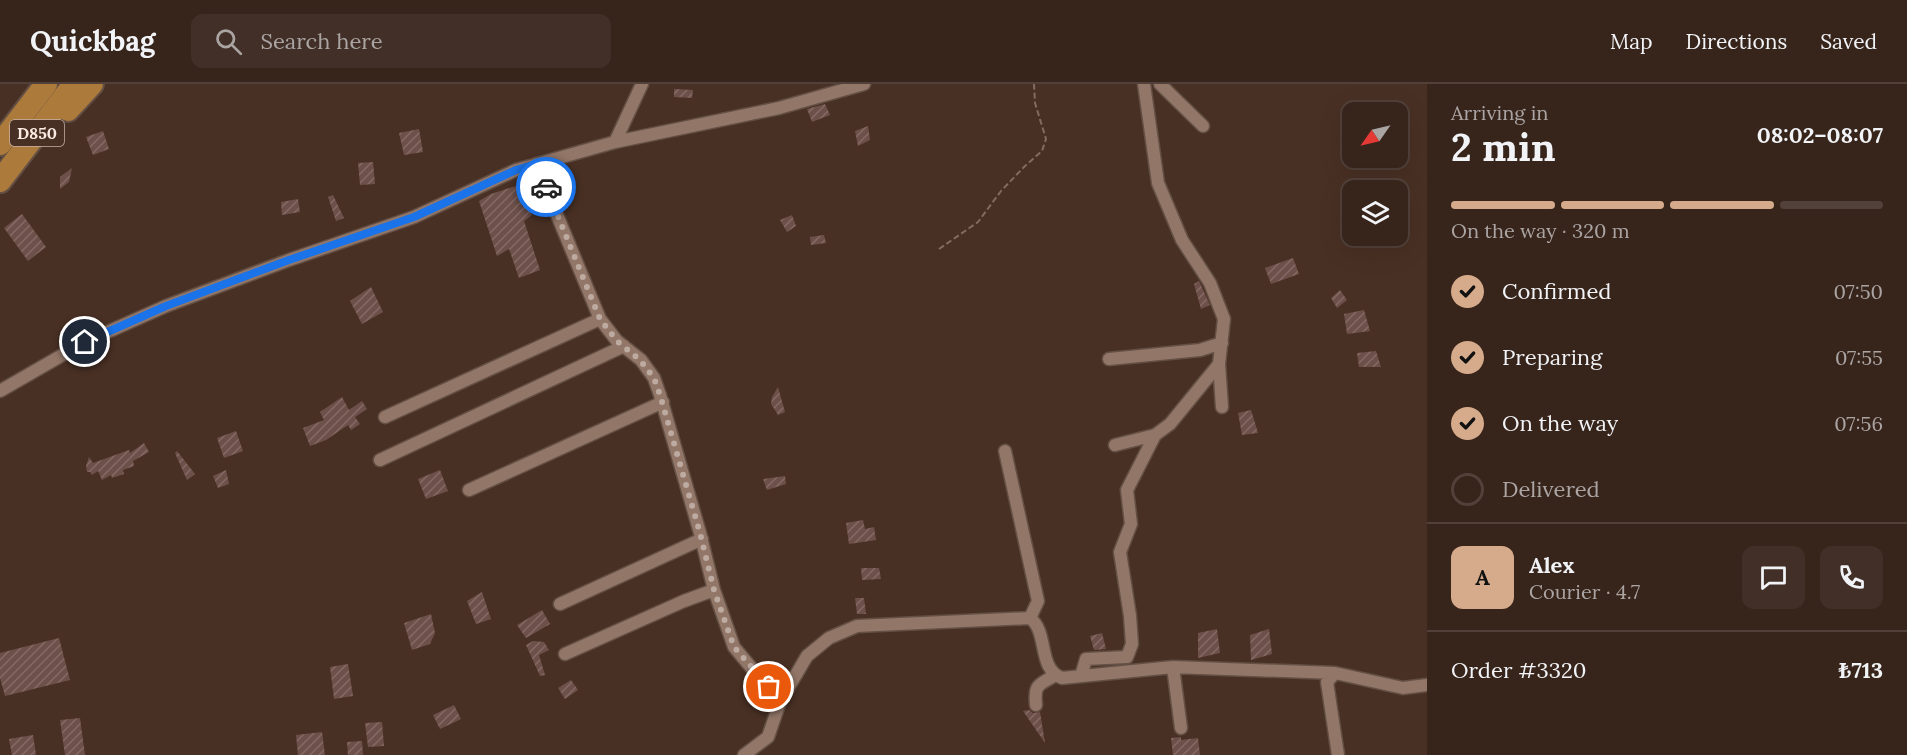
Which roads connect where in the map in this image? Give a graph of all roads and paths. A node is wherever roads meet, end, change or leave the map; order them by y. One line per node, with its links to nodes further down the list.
1 (36, 84): 11 (highway)
2 (46, 84): 11 (highway, D850)
3 (74, 84): 11 (highway, D850)
4 (92, 84): 11 (highway)
5 (642, 84): 12 (street)
6 (864, 84): 12 (street)
7 (1034, 84): 16 (path)
8 (1144, 84): 18 (street)
9 (1160, 84): 10 (street)
10 (1203, 126)
11 (25, 131): 13 (highway, D850); 15 (highway, D850)
12 (615, 142): 14 (street)
13 (0, 144)
14 (536, 164): 17 (street); 22 (street)
15 (0, 181)
16 (939, 249)
17 (600, 319): 19 (street); 25 (street)
18 (1222, 343): 20 (street); 21 (street)
19 (624, 346): 23 (street); 29 (street)
20 (1109, 359)
21 (1219, 364): 24 (street); 26 (street)
22 (0, 391)
23 (663, 402): 30 (street); 31 (street)
24 (1222, 406)
25 (385, 417)
26 (1155, 435): 27 (street); 39 (street)
27 (1115, 445)
28 (1005, 451): 34 (street)
29 (380, 460)
30 (469, 490)
31 (702, 540): 32 (street); 33 (street)
32 (714, 590): 35 (street); 41 (street)
33 (560, 604)
34 (1030, 618): 38 (street); 41 (street)
35 (565, 654)
36 (1173, 667): 37 (street); 39 (street); 43 (street)
37 (1335, 673): 40 (street); 45 (street)
38 (1054, 676): 39 (street); 42 (street)
39 (1081, 676)
40 (1427, 685)
41 (780, 702): 44 (street)
42 (1036, 705)
43 (1181, 728)
44 (744, 755)
45 (1338, 755)

